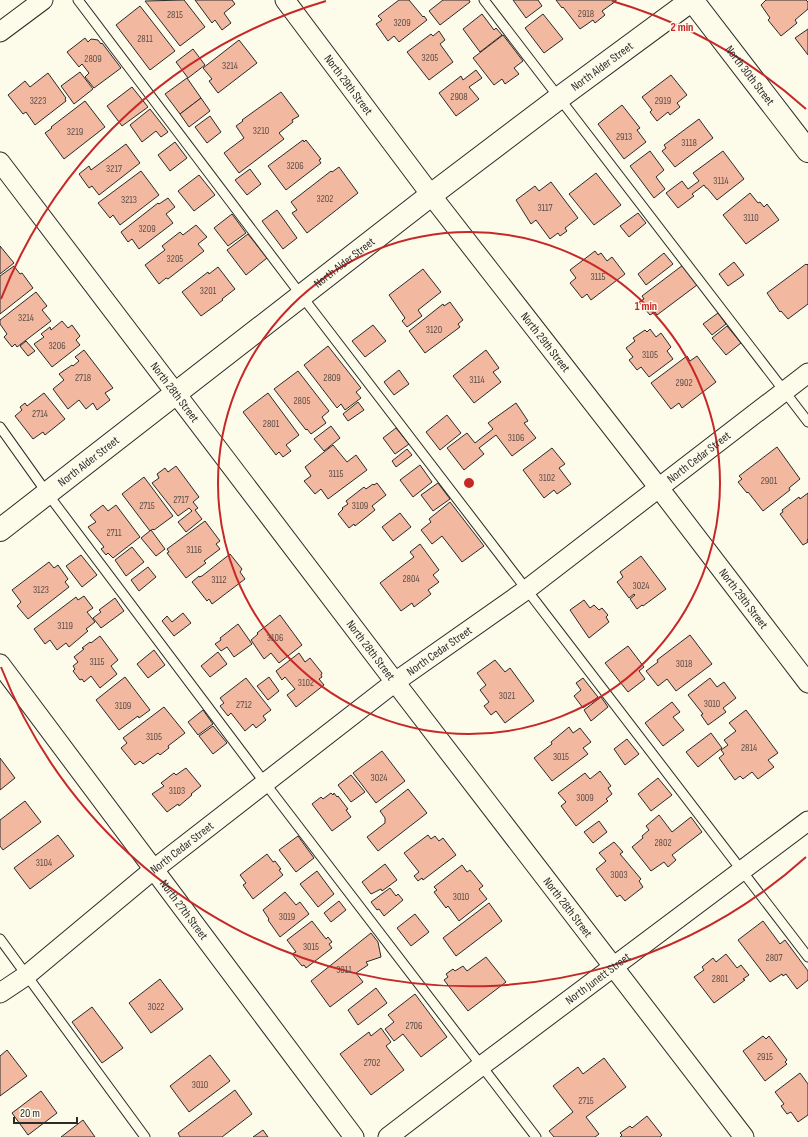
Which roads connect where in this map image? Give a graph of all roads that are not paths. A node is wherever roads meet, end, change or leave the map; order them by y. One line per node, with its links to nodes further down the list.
1 (43, 0): 6 (street)
2 (78, 0): 11 (lane)
3 (285, 0): 10 (street, North 29th Street)
4 (484, 0): 7 (lane)
5 (692, 0): 7 (street, North Alder Street); 8 (street, North 30th Street)
6 (0, 32)
7 (559, 98): 10 (street, North Alder Street); 13 (lane)
8 (806, 143)
9 (0, 162): 14 (street, North 28th Street)
10 (431, 195): 11 (street, North Alder Street); 17 (street, North 29th Street)
11 (301, 295): 14 (street, North Alder Street); 20 (lane)
12 (808, 373): 13 (street, North Cedar Street)
13 (784, 391): 15 (lane); 17 (street, North Cedar Street)
14 (175, 393): 18 (street, North Alder Street); 22 (street, North 28th Street)
15 (808, 422)
16 (0, 427): 18 (lane)
17 (659, 488): 20 (street, North Cedar Street); 23 (street, North 29th Street)
18 (47, 494): 19 (street, North Alder Street); 24 (lane)
19 (0, 530)
20 (526, 590): 22 (street, North Cedar Street); 27 (lane)
21 (0, 664): 26 (street, North 27th Street)
22 (395, 682): 24 (street, North Cedar Street); 30 (street, North 28th Street)
23 (808, 683)
24 (265, 783): 26 (street, North Cedar Street); 33 (lane)
25 (808, 821): 27 (street, North Junett Street)
26 (153, 870): 31 (street, North Cedar Street); 35 (street, North 27th Street)
27 (742, 871): 29 (lane); 30 (street, North Junett Street)
28 (0, 939): 31 (lane)
29 (808, 956)
30 (614, 967): 33 (street, North Junett Street); 38 (street, North 28th Street)
31 (26, 975): 32 (street, North Cedar Street); 34 (lane)
32 (0, 993)
33 (481, 1066): 36 (street, North Junett Street); 37 (lane)
34 (145, 1137)
35 (354, 1137)
36 (388, 1137)
37 (536, 1137)
38 (744, 1137)

